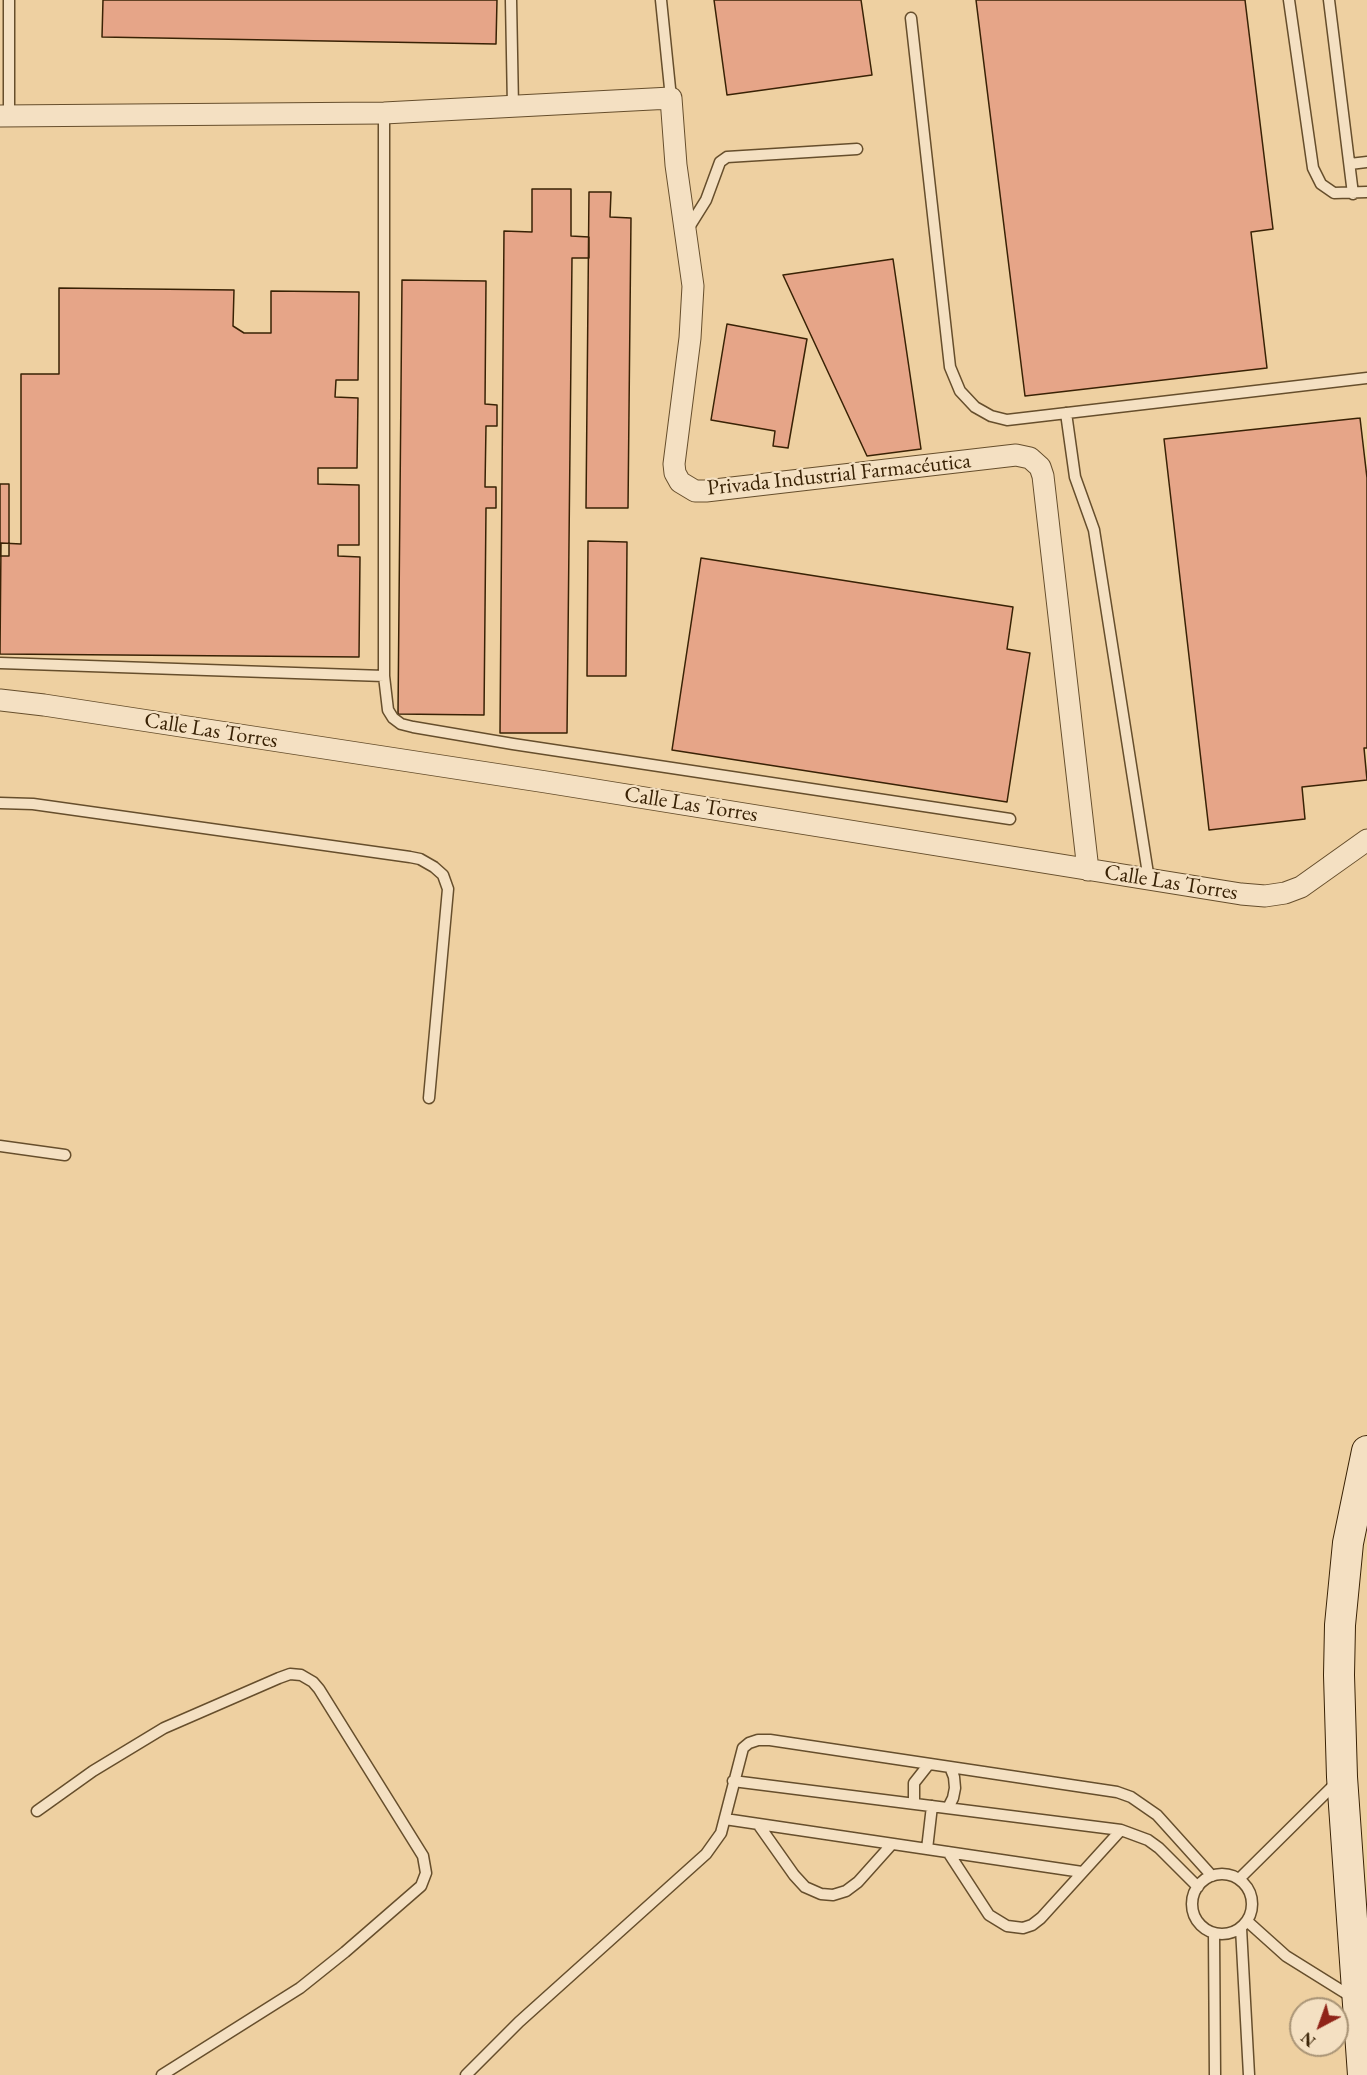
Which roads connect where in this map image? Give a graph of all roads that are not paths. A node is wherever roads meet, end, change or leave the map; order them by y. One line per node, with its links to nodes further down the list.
1 (9, 0): 10 (lane)
2 (511, 0): 8 (lane)
3 (661, 0): 7 (lane, Privada Industrial Farmacéutica)
4 (1289, 0): 15 (lane)
5 (1329, 0): 13 (lane)
6 (911, 18): 18 (lane)
7 (671, 98): 8 (street); 16 (street, Privada Industrial Farmacéutica)
8 (513, 107): 9 (street)
9 (384, 113): 10 (street); 20 (lane)
10 (5, 116)
11 (857, 149): 16 (lane)
12 (1367, 162): 13 (lane)
13 (1350, 164): 15 (lane)
14 (1367, 192): 15 (lane)
15 (1353, 194)
16 (686, 232): 25 (street, Privada Industrial Farmacéutica)
17 (1367, 378): 18 (lane)
18 (1066, 413): 26 (lane)
19 (0, 663): 20 (lane)
20 (384, 676): 23 (lane)
21 (0, 700): 25 (street, Calle Las Torres)
22 (0, 803): 27 (lane)
23 (1010, 819)
24 (1367, 840): 26 (street, Calle Las Torres)
25 (1088, 870): 26 (street, Calle Las Torres)
26 (1149, 880)
27 (429, 1098)
28 (0, 1146): 29 (lane)
29 (65, 1155)
30 (1367, 1451): 31 (street)
31 (1362, 1494): 34 (street)
32 (929, 1764): 33 (lane); 35 (lane); 36 (lane)
33 (950, 1767): 38 (lane); 47 (lane)
34 (1342, 1777): 48 (lane); 52 (street)
35 (733, 1780): 36 (lane); 40 (lane)
36 (914, 1804): 37 (lane)
37 (932, 1806): 38 (lane); 44 (lane)
38 (948, 1808): 42 (lane)
39 (37, 1811): 53 (lane)
40 (725, 1819): 41 (lane); 54 (lane)
41 (758, 1824): 43 (lane); 43 (lane)
42 (1121, 1830): 46 (lane); 49 (lane)
43 (892, 1844): 44 (lane)
44 (927, 1849): 45 (lane)
45 (948, 1852): 46 (lane); 46 (lane)
46 (1082, 1872)
47 (1212, 1876): 48 (lane); 49 (lane)
48 (1239, 1879): 50 (lane)
49 (1198, 1887): 51 (lane)
50 (1244, 1924): 51 (lane); 52 (lane); 56 (lane)
51 (1214, 1933): 55 (lane)
52 (1358, 2000): 57 (street)
53 (162, 2075)
54 (466, 2075)
55 (1215, 2075)
56 (1249, 2075)
57 (1363, 2075)

